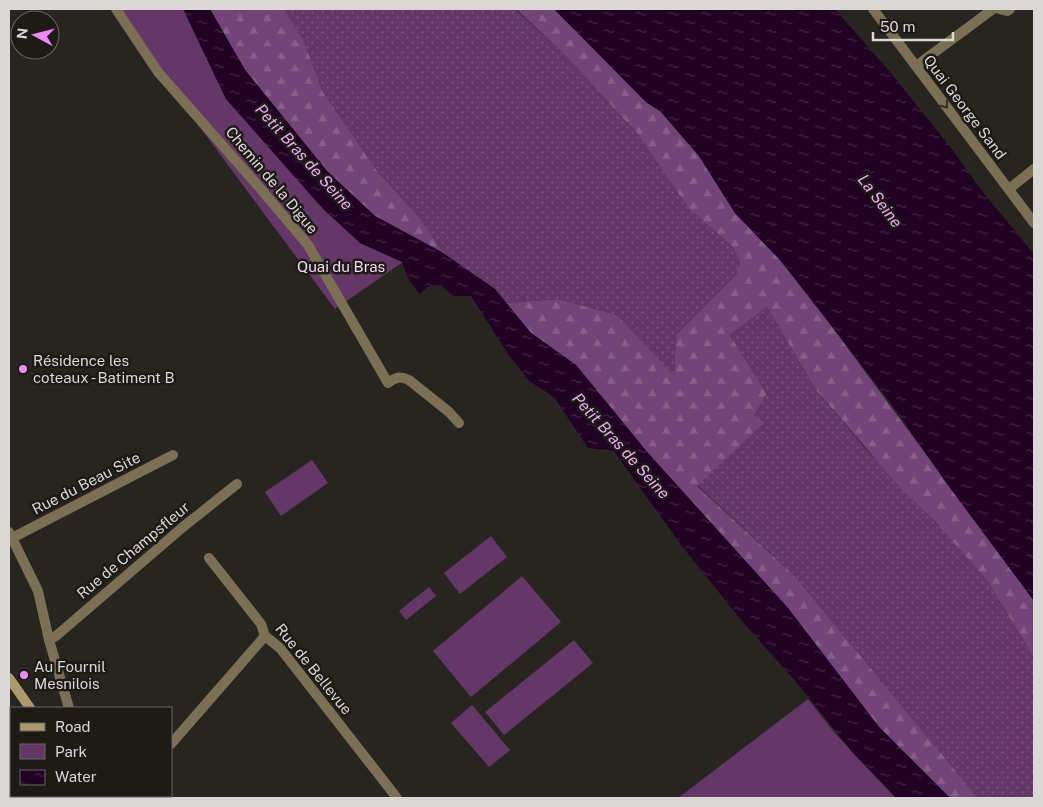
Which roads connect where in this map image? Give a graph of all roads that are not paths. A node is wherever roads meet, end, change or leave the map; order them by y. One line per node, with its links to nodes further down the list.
1 (116, 9): 10 (street, Chemin de la Digue)
2 (873, 9): 6 (street, Quai George Sand)
3 (993, 9): 6 (street)
4 (999, 9): 5 (street)
5 (1010, 9)
6 (916, 66): 8 (street, Quai George Sand, one-way to 8)
7 (1034, 170): 8 (street)
8 (1009, 189): 9 (street, Quai George Sand)
9 (1034, 223)
10 (459, 423)
11 (173, 455): 13 (street, Rue du Beau Site)
12 (237, 484): 16 (street, Rue de Champsfleur)
13 (10, 535): 16 (street)
14 (209, 558): 15 (street, Rue de Bellevue)
15 (265, 636): 20 (street); 21 (street, Rue de Bellevue)
16 (50, 640): 19 (street)
17 (9, 678): 18 (main road)
18 (29, 707)
19 (69, 707)
20 (172, 743)
21 (397, 798)

